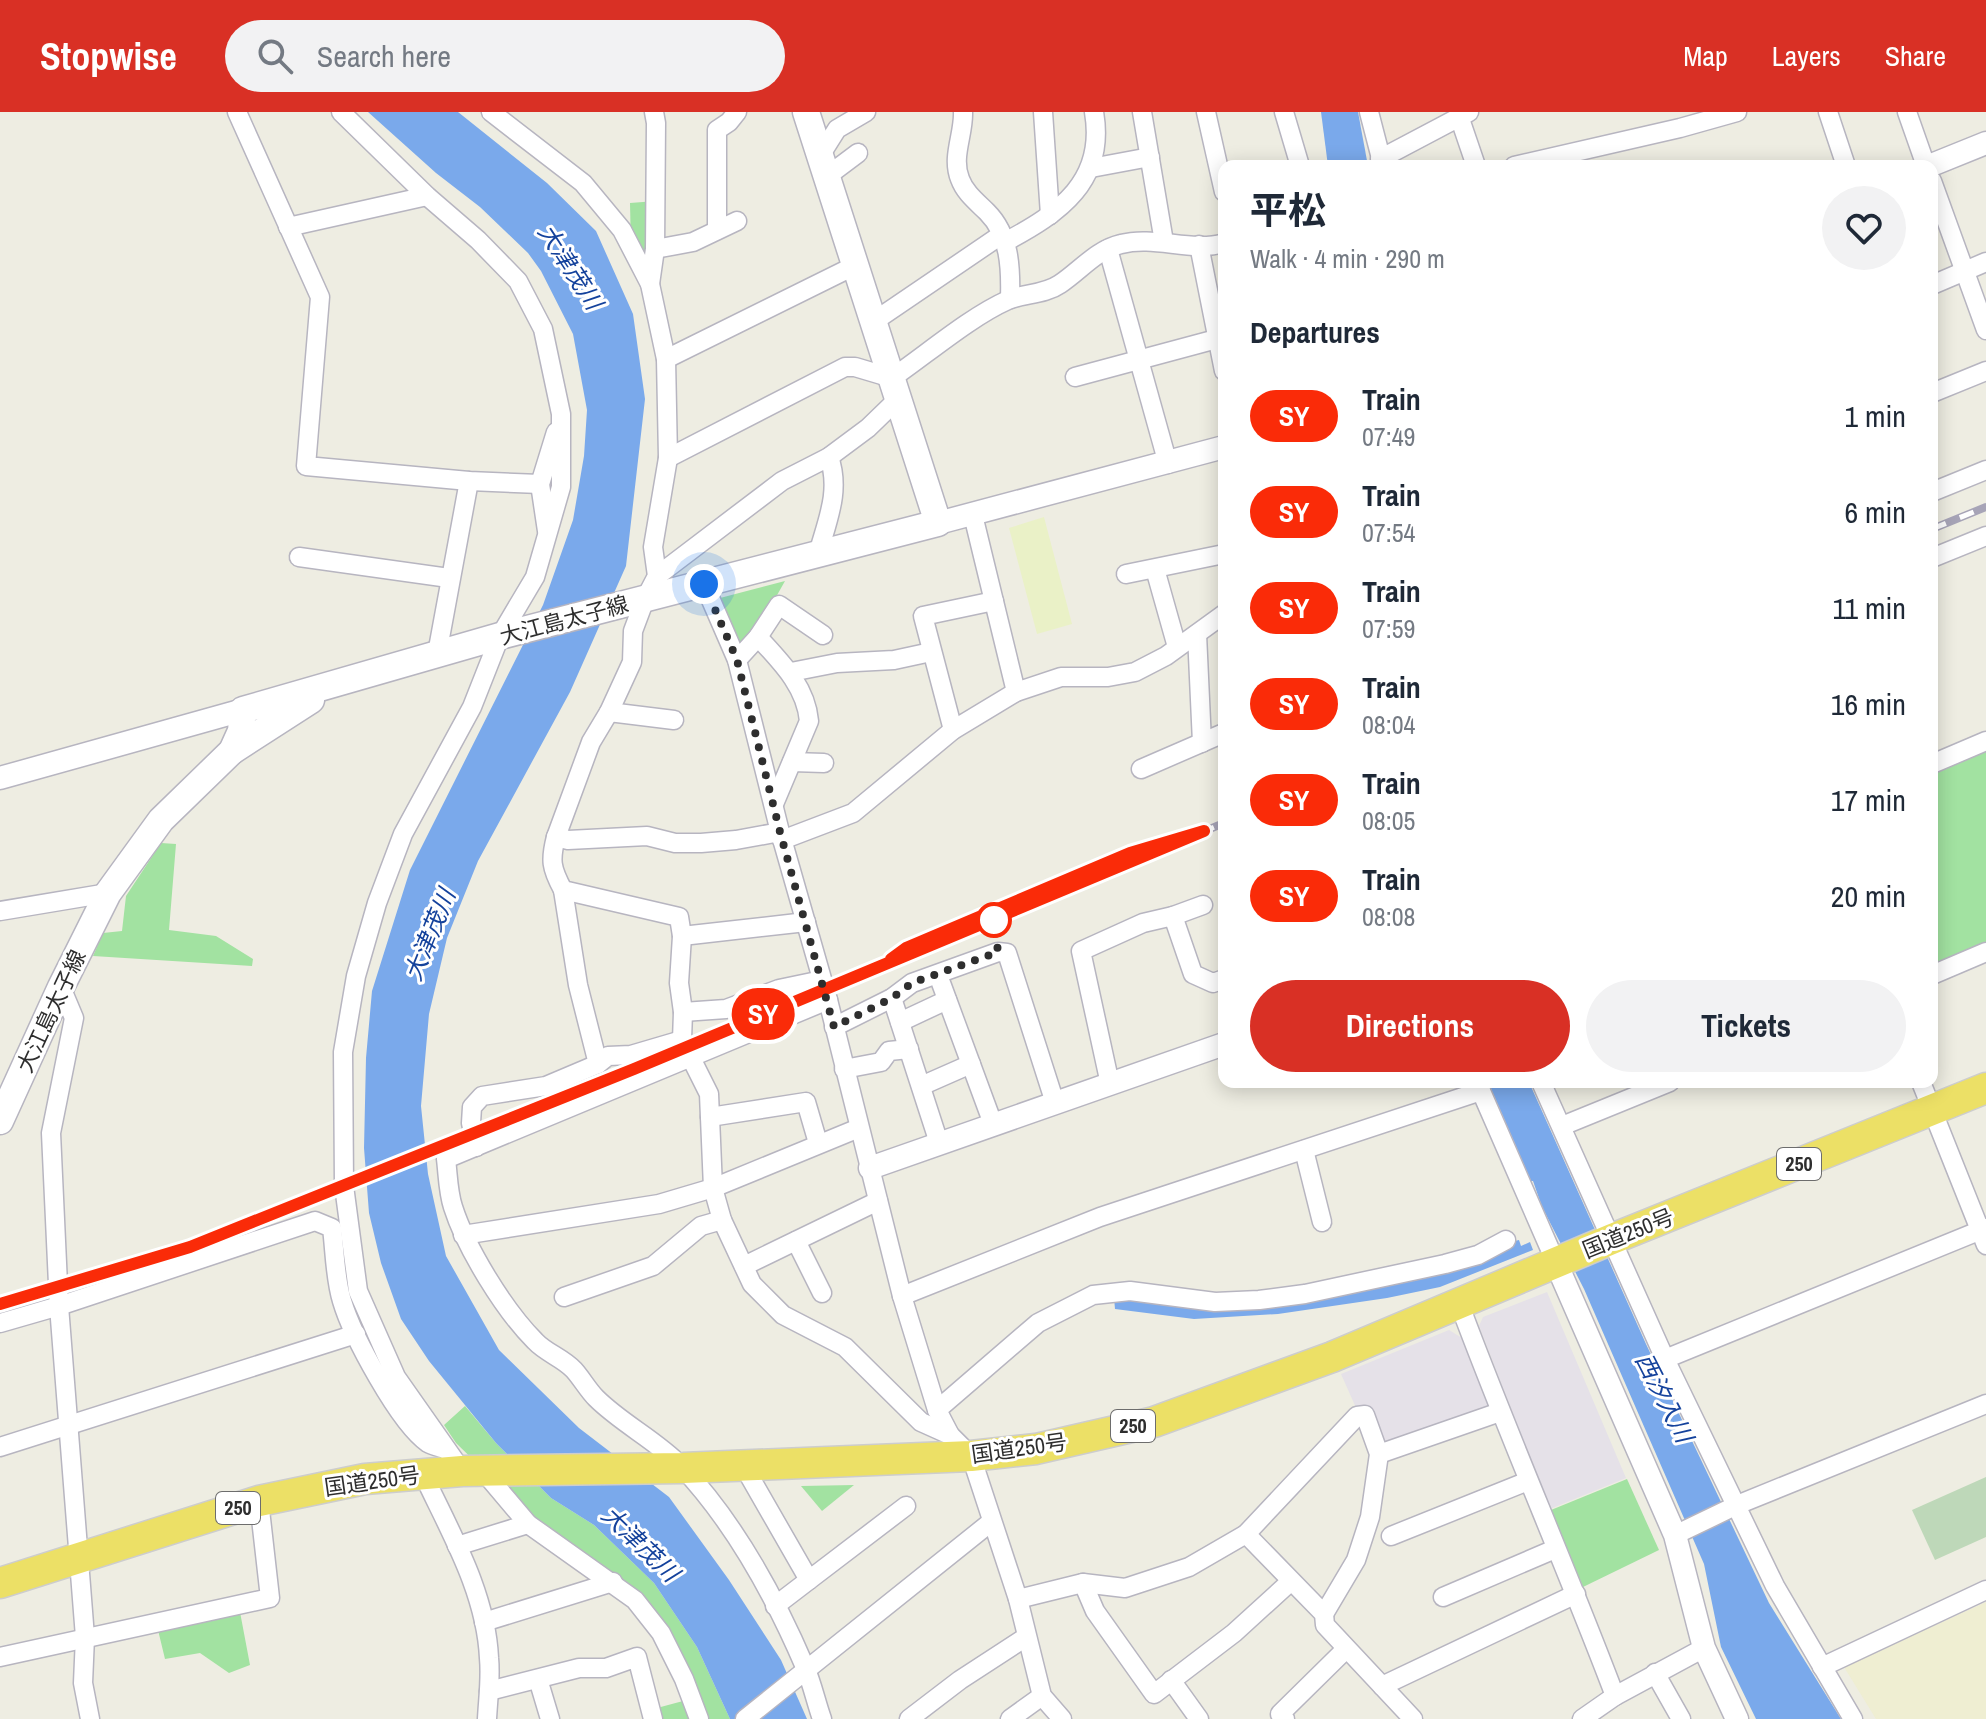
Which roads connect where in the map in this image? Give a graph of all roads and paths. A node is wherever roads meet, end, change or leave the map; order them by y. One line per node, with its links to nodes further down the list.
1 (237, 112): 38 (street)
2 (341, 112): 34 (street)
3 (491, 112): 50 (street)
4 (654, 112): 44 (street)
5 (737, 112): 39 (street)
6 (806, 112): 32 (main road)
7 (866, 112): 32 (street)
8 (963, 112): 40 (street)
9 (1043, 112): 36 (street)
10 (1094, 112): 33 (street)
11 (1142, 112): 21 (street)
12 (1206, 112): 31 (street)
13 (1284, 112): 23 (street)
14 (1369, 112): 24 (street)
15 (1737, 112): 22 (street)
16 (1828, 112): 28 (street)
17 (1907, 112): 29 (street)
18 (1464, 114): 25 (street); 26 (street)
19 (1986, 143): 30 (street)
20 (858, 153): 32 (street)
21 (1150, 157): 33 (street); 41 (street)
22 (1588, 157): 27 (street)
23 (1298, 160)
24 (1380, 160)
25 (1386, 160)
26 (1475, 160)
27 (1563, 160)
28 (1844, 160)
29 (1926, 160)
30 (1938, 162)
31 (1218, 165)
32 (823, 166): 47 (main road)
33 (1091, 168): 36 (street)
34 (427, 196): 38 (street); 62 (street)
35 (1938, 197): 48 (street)
36 (1050, 215): 40 (street)
37 (737, 221): 39 (street)
38 (288, 227): 68 (street)
39 (717, 230): 44 (street)
40 (1003, 238): 51 (street); 52 (street)
41 (1164, 242): 42 (street); 45 (street)
42 (1199, 245): 43 (street); 53 (street)
43 (1218, 245)
44 (655, 249): 50 (street)
45 (1108, 249): 51 (street); 57 (street)
46 (1986, 262): 48 (street)
47 (854, 266): 52 (main road); 56 (street)
48 (1966, 270): 49 (street); 54 (street)
49 (1938, 282)
50 (650, 284): 56 (street)
51 (1010, 299): 60 (street)
52 (873, 322): 60 (main road)
53 (1218, 325)
54 (1986, 330)
55 (1218, 339): 57 (street)
56 (666, 359): 65 (street)
57 (1140, 360): 59 (street); 66 (street)
58 (1986, 371): 61 (street)
59 (1075, 377)
60 (895, 388): 64 (street); 65 (street); 72 (main road)
61 (1938, 391)
62 (561, 414): 69 (street); 74 (street)
63 (1218, 449): 66 (street)
64 (829, 457): 75 (street); 83 (street)
65 (668, 458): 83 (street)
66 (1168, 464): 71 (street)
67 (1986, 470): 70 (street)
68 (469, 481): 69 (street); 81 (street)
69 (540, 484): 74 (street)
70 (1938, 490)
71 (973, 515): 72 (street); 84 (street)
72 (938, 523): 75 (main road, 大江島太子線)
73 (1986, 536): 77 (street)
74 (548, 539): 86 (street)
75 (818, 554): 82 (main road, 大江島太子線)
76 (1218, 555): 79 (street)
77 (1938, 556)
78 (299, 557): 81 (street)
79 (1155, 569): 80 (street); 90 (street)
80 (1126, 574)
81 (449, 578): 92 (street)
82 (704, 584): 83 (main road, 大江島太子線); 93 (street)
83 (646, 592): 86 (main road, 大江島太子線); 98 (street)
84 (994, 601): 91 (street); 96 (street)
85 (1218, 618): 87 (street)
86 (506, 634): 92 (main road, 大江島太子線); 183 (street)
87 (1197, 634): 90 (street); 103 (street)
88 (823, 635): 89 (street)
89 (758, 637): 93 (street); 94 (street)
90 (1177, 647): 96 (street)
91 (931, 652): 94 (street); 100 (street)
92 (437, 654): 95 (main road, 大江島太子線)
93 (737, 660): 110 (street)
94 (791, 672): 106 (street)
95 (350, 680): 97 (main road, 大江島太子線); 104 (main road, 大江島太子線)
96 (1016, 692): 100 (street)
97 (243, 710): 104 (main road); 109 (street)
98 (609, 712): 99 (street); 112 (street)
99 (674, 720)
100 (953, 730): 111 (street)
101 (1218, 736): 103 (street)
102 (1986, 741): 105 (street)
103 (1202, 743): 108 (street)
104 (232, 751): 114 (main road, 大江島太子線)
105 (1938, 761)
106 (792, 762): 107 (street); 110 (street)
107 (824, 763)
108 (1141, 769)
109 (0, 778)
110 (774, 804): 111 (street)
111 (781, 836): 112 (street); 118 (street)
112 (556, 837): 113 (street)
113 (563, 890): 119 (street); 133 (street)
114 (108, 893): 116 (street); 124 (main road, 大江島太子線)
115 (1203, 905): 117 (street)
116 (0, 911)
117 (1173, 916): 123 (street); 136 (street)
118 (806, 922): 119 (street); 122 (street)
119 (682, 936): 127 (street)
120 (1986, 952): 121 (street)
121 (1938, 972)
122 (822, 980): 126 (street); 127 (street)
123 (1218, 981)
124 (61, 987): 147 (main road, 大江島太子線); 171 (street)
125 (892, 998): 128 (street); 129 (street); 144 (street)
126 (828, 1000): 129 (street); 131 (street)
127 (683, 1012): 131 (street)
128 (900, 1022): 132 (street); 134 (street)
129 (834, 1027): 135 (street)
130 (1218, 1046): 136 (street)
131 (686, 1048): 133 (street); 146 (street); 153 (street)
132 (909, 1049): 135 (street); 137 (street)
133 (598, 1064): 153 (street)
134 (971, 1064): 137 (street); 148 (street)
135 (844, 1069): 150 (street)
136 (1110, 1084): 144 (street)
137 (921, 1086): 152 (street)
138 (1474, 1088): 154 (street)
139 (1480, 1088): 165 (street)
140 (1544, 1088): 149 (street)
141 (1655, 1088): 149 (street)
142 (1923, 1088): 145 (street)
143 (1986, 1088): 145 (highway, 国道250号 / 250)
144 (1055, 1103): 148 (street)
145 (1932, 1110): 161 (street); 162 (highway, 国道250号 / 250)
146 (710, 1117): 151 (street); 156 (street)
147 (0, 1121)
148 (993, 1124): 152 (street)
149 (1562, 1126): 162 (street)
150 (859, 1128): 151 (street); 155 (street)
151 (818, 1143): 156 (street)
152 (939, 1143): 155 (street)
153 (476, 1147): 160 (street)
154 (1304, 1150): 159 (street); 168 (street)
155 (870, 1168): 157 (street)
156 (713, 1188): 158 (street); 160 (street)
157 (878, 1201): 164 (street); 168 (street)
158 (722, 1220): 166 (street); 169 (street)
159 (1322, 1222)
160 (463, 1235): 185 (street)
161 (1984, 1235): 174 (street)
162 (1612, 1239): 165 (highway, 国道250号 / 250); 174 (street)
163 (1506, 1240): 176 (street)
164 (796, 1241): 166 (street); 167 (street)
165 (1556, 1263): 170 (highway, 国道250号 / 250); 194 (street)
166 (744, 1266): 179 (street)
167 (822, 1293)
168 (902, 1296): 176 (street)
169 (564, 1297)
170 (1459, 1303): 177 (street); 182 (highway, 国道250号 / 250)
171 (59, 1306): 172 (street); 173 (street); 178 (street)
172 (0, 1323)
173 (356, 1334): 178 (street); 183 (street)
174 (1665, 1359): 189 (street)
175 (1986, 1404): 189 (street)
176 (937, 1410): 179 (street)
177 (1500, 1412): 181 (street); 187 (street)
178 (70, 1424): 180 (street); 198 (street)
179 (950, 1435): 182 (street)
180 (0, 1447)
181 (1379, 1454): 193 (street); 209 (street)
182 (971, 1456): 184 (highway, 国道250号 / 250); 191 (street)
183 (465, 1465): 185 (highway, 国道250号 / 250); 186 (highway, 国道250号 / 250); 192 (street)
184 (743, 1465): 185 (highway, 国道250号 / 250); 199 (street)
185 (683, 1468): 208 (street)
186 (423, 1474): 188 (highway, 国道250号 / 250); 196 (street)
187 (1528, 1481): 195 (street); 197 (street)
188 (259, 1501): 198 (highway, 国道250号 / 250); 211 (street)
189 (1737, 1505): 194 (street); 216 (street)
190 (906, 1506): 199 (street)
191 (991, 1522): 207 (street); 217 (street)
192 (528, 1524): 196 (street); 200 (street)
193 (1246, 1534): 201 (street); 203 (street)
194 (1675, 1535): 213 (street)
195 (1391, 1536)
196 (457, 1546): 210 (street)
197 (1555, 1549): 205 (street); 206 (street)
198 (78, 1558): 202 (highway, 国道250号 / 250); 211 (street)
199 (809, 1580): 208 (street)
200 (613, 1582): 210 (street); 230 (street)
201 (1290, 1582): 209 (street); 220 (street)
202 (0, 1583)
203 (1083, 1583): 207 (street); 220 (street)
204 (1986, 1590): 216 (street)
205 (1576, 1594): 221 (street); 224 (street)
206 (1443, 1597)
207 (1018, 1599): 212 (street)
208 (775, 1606): 217 (street)
209 (1324, 1614): 214 (street)
210 (484, 1622): 222 (street)
211 (85, 1637): 215 (street); 226 (street)
212 (1026, 1637): 223 (street); 225 (street)
213 (1704, 1648): 218 (street); 241 (street)
214 (1346, 1649): 221 (street); 237 (street)
215 (0, 1657)
216 (1822, 1667): 242 (street)
217 (806, 1669): 231 (street); 232 (street)
218 (1655, 1673): 224 (street); 240 (street)
219 (538, 1679): 222 (street); 228 (street); 229 (street)
220 (1171, 1680): 236 (street)
221 (1382, 1686): 238 (street)
222 (489, 1691): 227 (street)
223 (1042, 1696): 234 (street); 235 (street)
224 (1615, 1696): 239 (street)
225 (928, 1714): 233 (street)
226 (90, 1719)
227 (487, 1719)
228 (550, 1719)
229 (653, 1719)
230 (699, 1719)
231 (745, 1719)
232 (822, 1719)
233 (909, 1719)
234 (1010, 1719)
235 (1062, 1719)
236 (1199, 1719)
237 (1285, 1719)
238 (1413, 1719)
239 (1582, 1719)
240 (1681, 1719)
241 (1737, 1719)
242 (1853, 1719)

